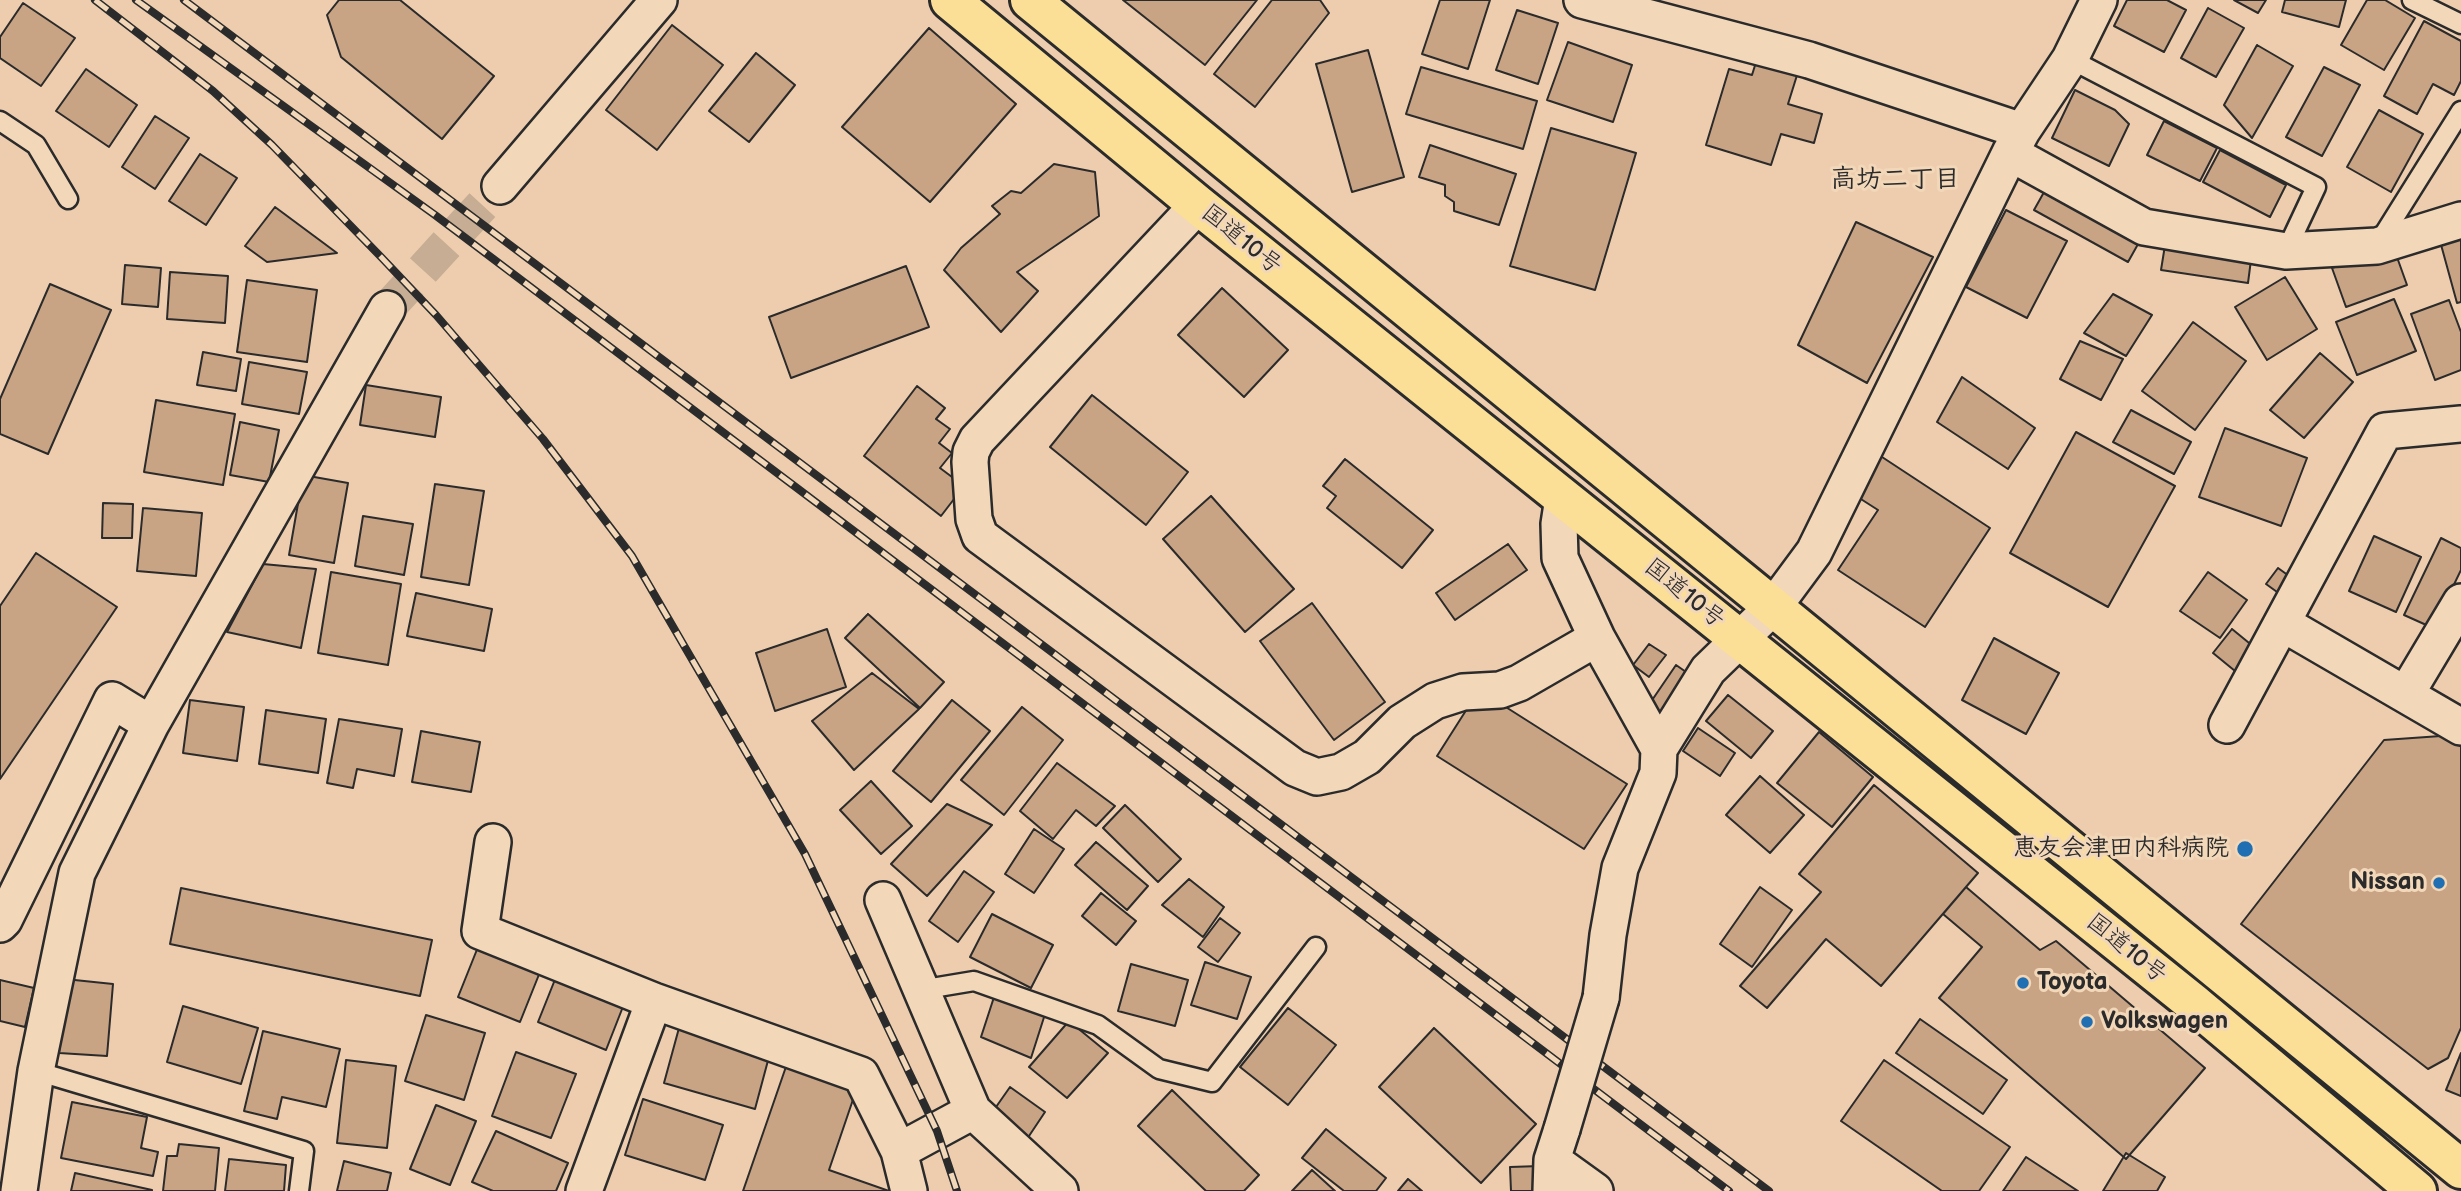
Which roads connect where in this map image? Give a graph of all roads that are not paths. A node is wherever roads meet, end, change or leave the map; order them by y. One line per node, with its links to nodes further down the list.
1 (659, 0): 12 (street)
2 (950, 0): 14 (highway, 国道10号)
3 (1030, 0): 22 (highway, 国道10号)
4 (2099, 0): 8 (street)
5 (2412, 0): 7 (lane)
6 (1590, 1): 11 (street)
7 (2461, 24)
8 (2070, 59): 11 (street); 17 (lane)
9 (2461, 111): 16 (lane)
10 (0, 121): 13 (lane)
11 (2016, 142): 17 (street); 22 (street)
12 (500, 186)
13 (68, 199)
14 (1198, 205): 20 (highway, 国道10号); 24 (street)
15 (2461, 220): 16 (street)
16 (2377, 246): 17 (street)
17 (2286, 251)
18 (387, 309): 27 (street)
19 (2461, 424): 23 (street)
20 (1563, 498): 24 (street); 25 (highway, 国道10号)
21 (2461, 602): 26 (street)
22 (1774, 606): 25 (street); 41 (highway, 国道10号)
23 (2282, 623): 26 (street); 28 (street)
24 (1597, 638): 30 (street)
25 (1740, 639): 30 (street); 48 (highway, 国道10号)
26 (2406, 694): 29 (street)
27 (151, 724): 33 (street); 37 (street)
28 (2227, 725)
29 (2461, 727)
30 (1660, 748): 40 (street, bridge)
31 (493, 842): 36 (street)
32 (883, 900): 35 (street)
33 (4, 909)
34 (1316, 947): 35 (lane)
35 (920, 990): 38 (street)
36 (654, 1001): 39 (street); 44 (street)
37 (36, 1071): 42 (street); 43 (lane)
38 (973, 1111): 39 (street); 46 (street)
39 (898, 1151): 45 (street)
40 (1555, 1160): 47 (street)
41 (2461, 1169)
42 (19, 1191)
43 (299, 1191)
44 (584, 1191)
45 (909, 1191)
46 (1060, 1191)
47 (1595, 1191)
48 (2417, 1191)

